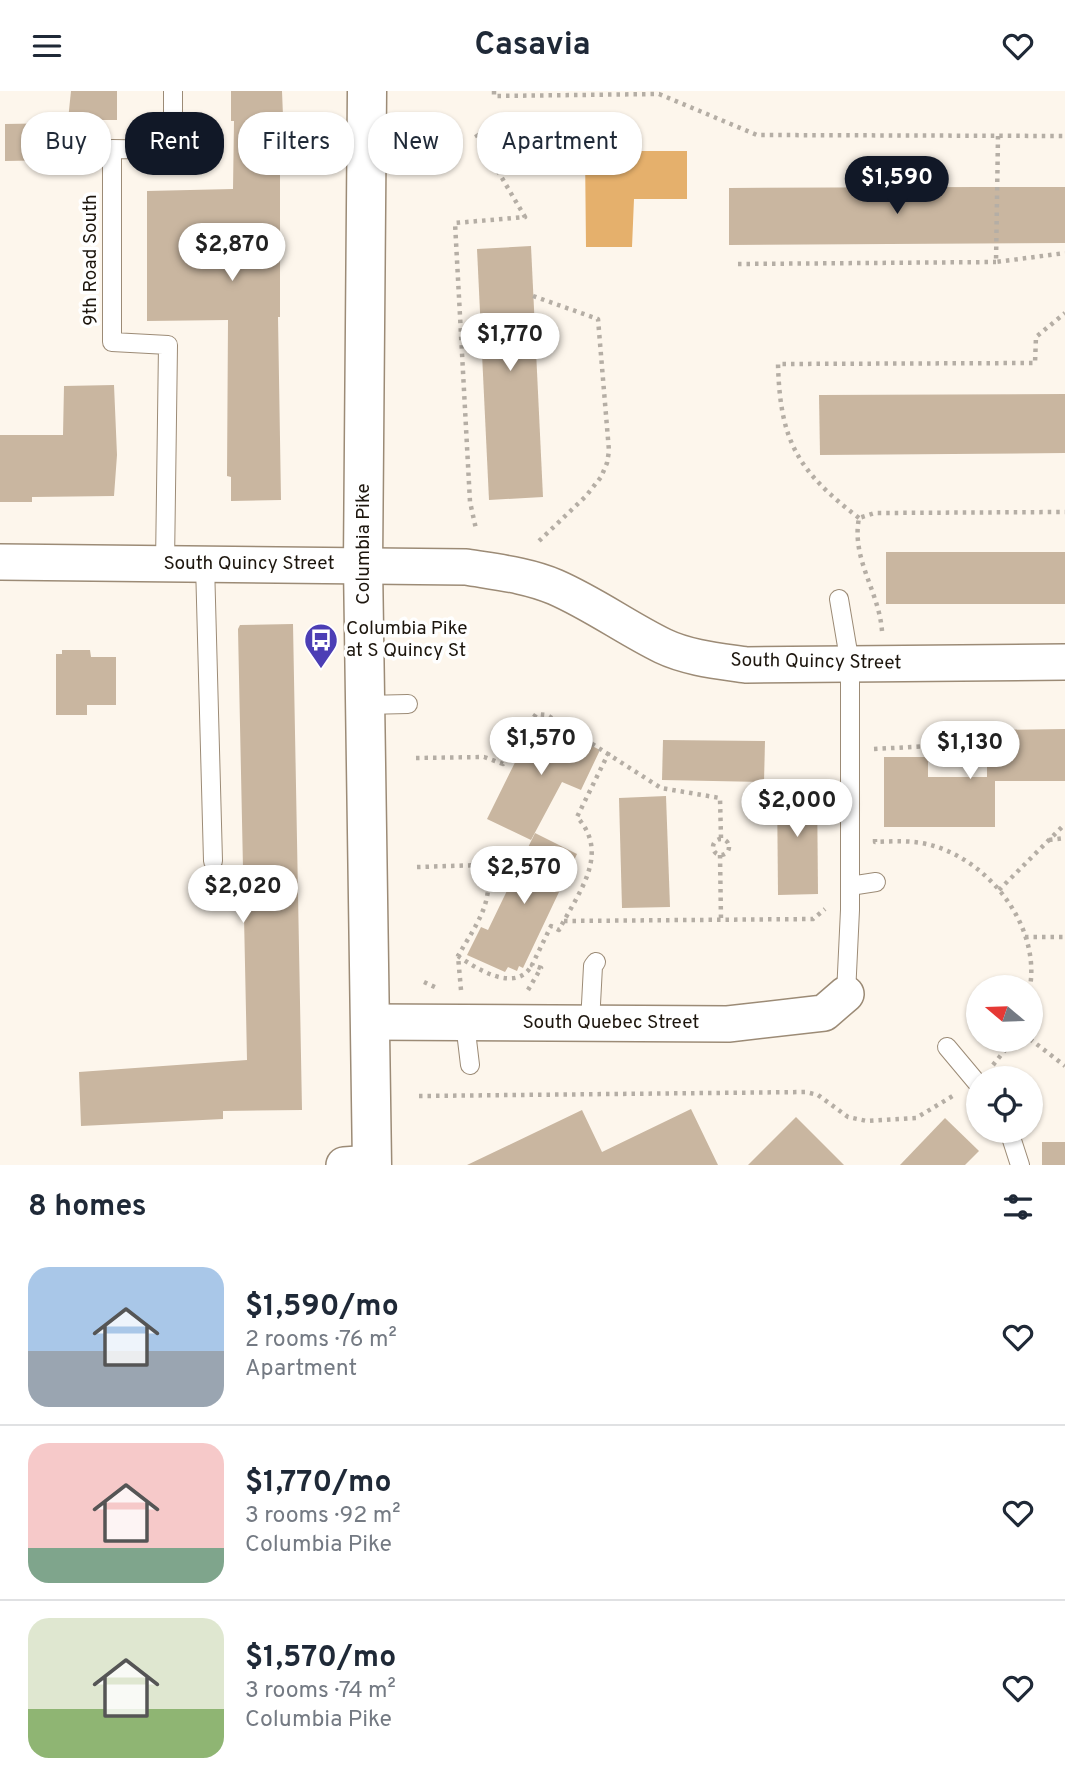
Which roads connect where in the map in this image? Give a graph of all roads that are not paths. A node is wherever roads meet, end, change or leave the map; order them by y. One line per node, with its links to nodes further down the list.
1 (173, 91): 4 (lane, 9th Road South)
2 (367, 91): 6 (main road, Columbia Pike)
3 (0, 562): 4 (street, South Quincy Street)
4 (165, 564): 5 (street, South Quincy Street)
5 (205, 564): 6 (street, South Quincy Street); 12 (lane)
6 (363, 564): 9 (street, South Quincy Street); 11 (main road, Columbia Pike)
7 (839, 599): 9 (lane)
8 (1065, 662): 9 (street, South Quincy Street)
9 (850, 664): 14 (lane)
10 (408, 703): 11 (lane)
11 (365, 705): 18 (main road, Columbia Pike)
12 (213, 862)
13 (876, 882): 14 (lane)
14 (850, 886): 16 (lane)
15 (596, 962): 19 (lane)
16 (846, 994): 19 (street, South Quebec Street)
17 (463, 1006): 18 (street, South Quebec Street); 19 (street, South Quebec Street); 21 (lane)
18 (369, 1022): 24 (main road, Columbia Pike)
19 (590, 1023)
20 (947, 1047): 22 (lane)
21 (470, 1065)
22 (967, 1066)
23 (1013, 1143): 25 (lane)
24 (363, 1164)
25 (1020, 1165)

